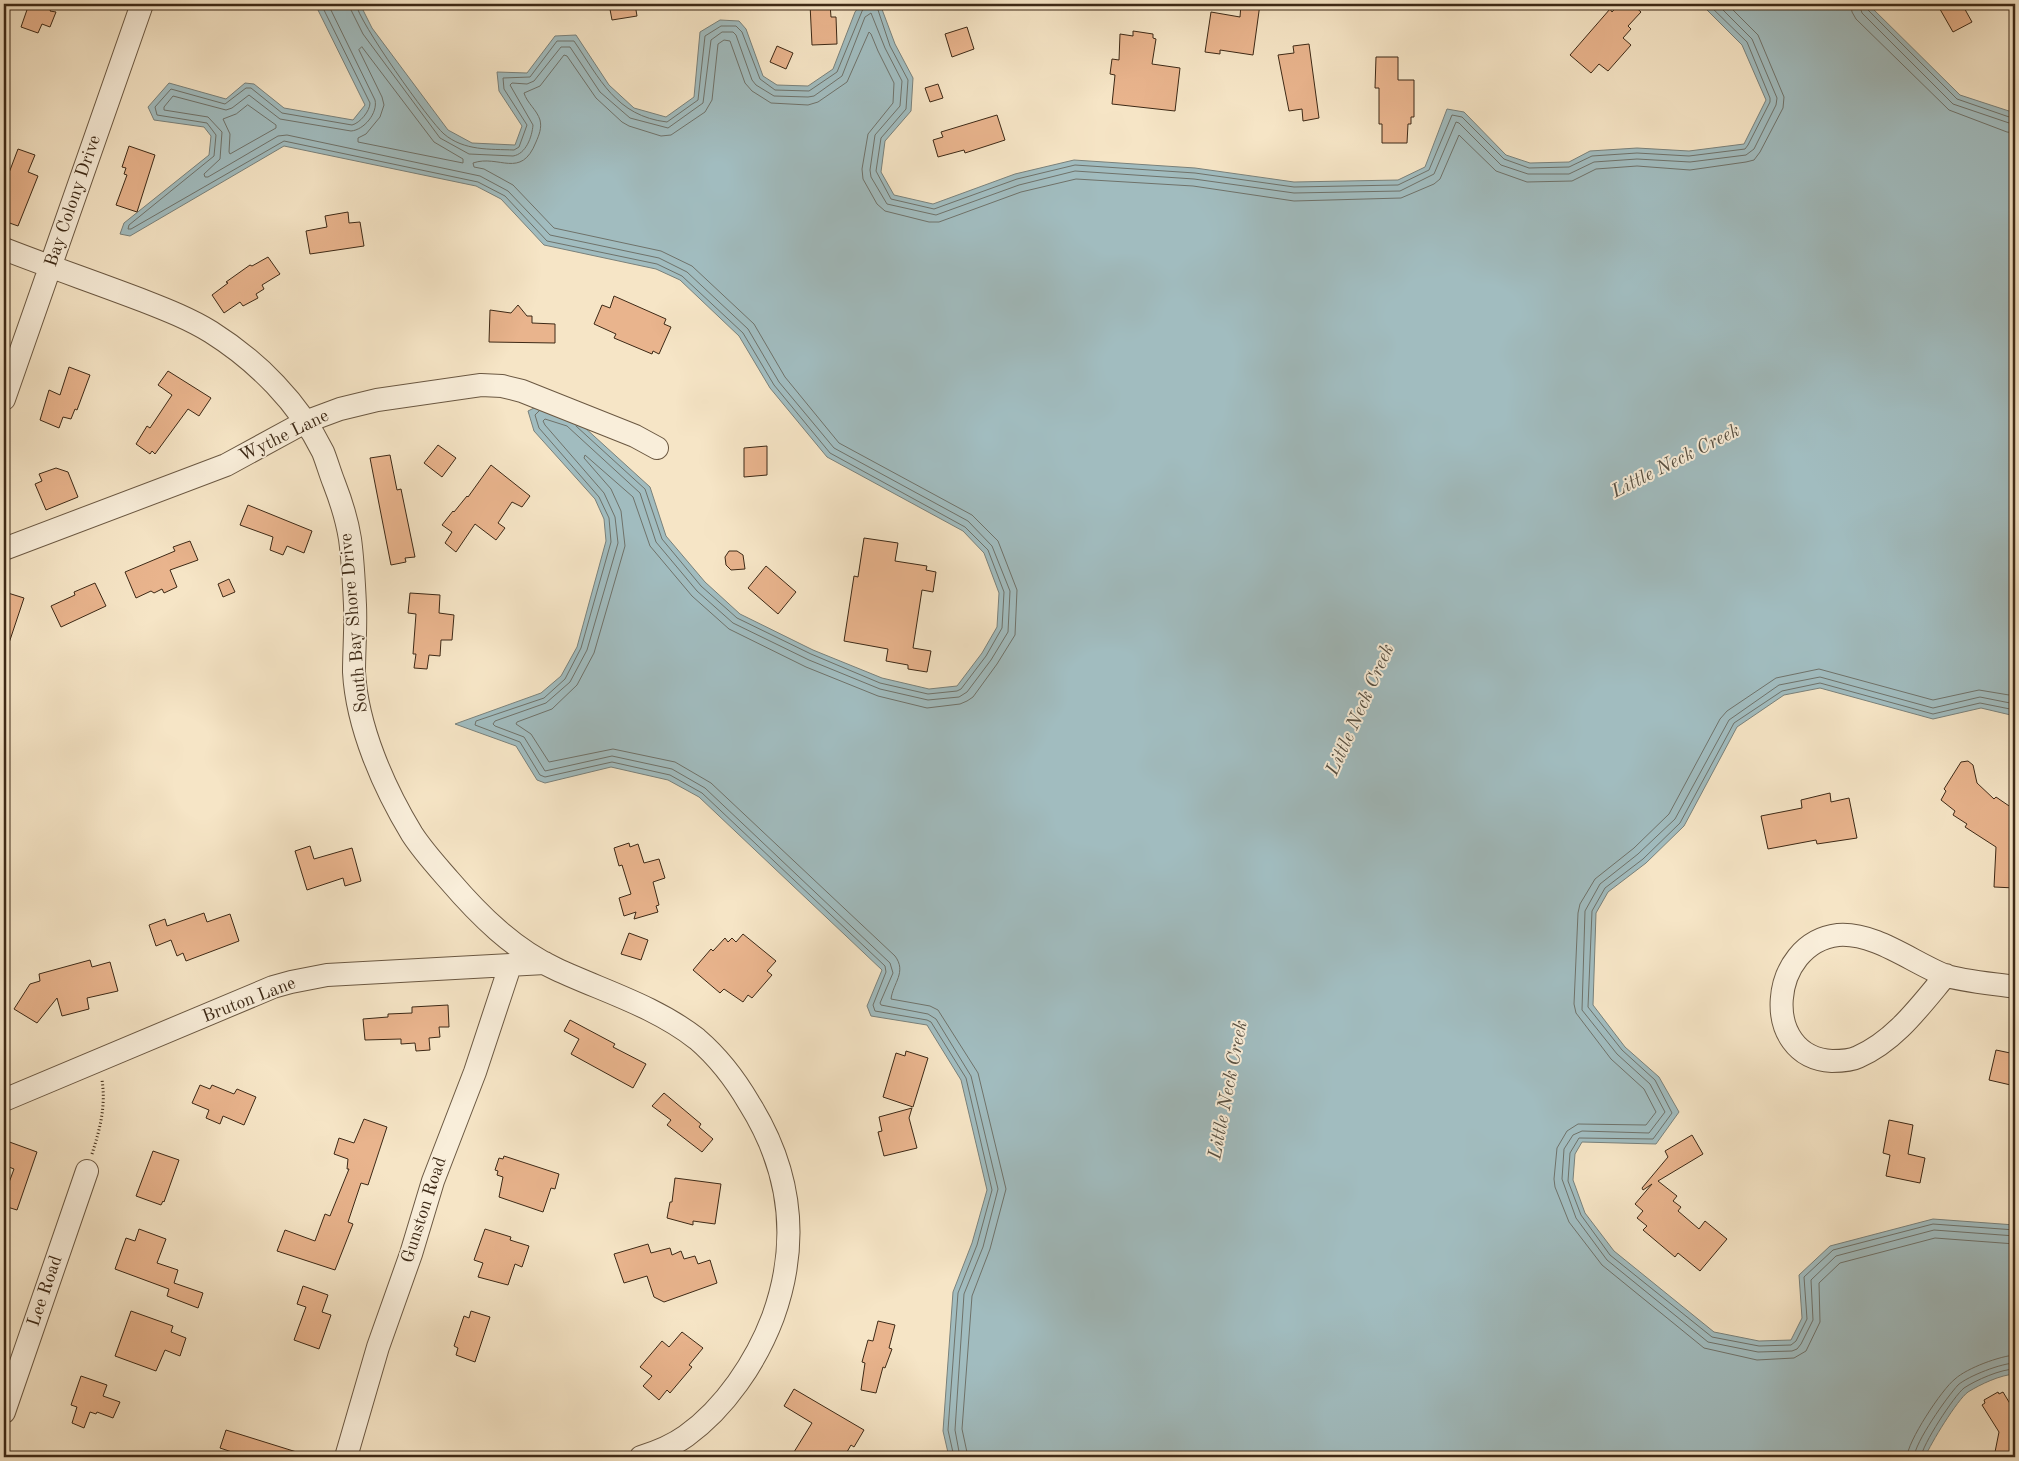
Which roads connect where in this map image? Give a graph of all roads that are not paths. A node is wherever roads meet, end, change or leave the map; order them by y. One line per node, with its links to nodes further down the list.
1 (142, 4): 3 (street, Bay Colony Drive)
2 (4, 249): 3 (street, South Bay Shore Drive)
3 (50, 267): 4 (street, Bay Colony Drive); 5 (street, South Bay Shore Drive)
4 (4, 399)
5 (305, 422): 6 (street, Wythe Lane); 7 (street, Wythe Lane); 8 (street, South Bay Shore Drive)
6 (657, 448)
7 (4, 550)
8 (545, 963): 9 (street, Bruton Lane); 16 (street, South Bay Shore Drive)
9 (510, 966): 12 (street, Bruton Lane); 15 (street, Gunston Road)
10 (1946, 975): 10 (street); 11 (street)
11 (2015, 987)
12 (4, 1100)
13 (87, 1171): 14 (street, Lee Road)
14 (4, 1412)
15 (346, 1457)
16 (641, 1457)

